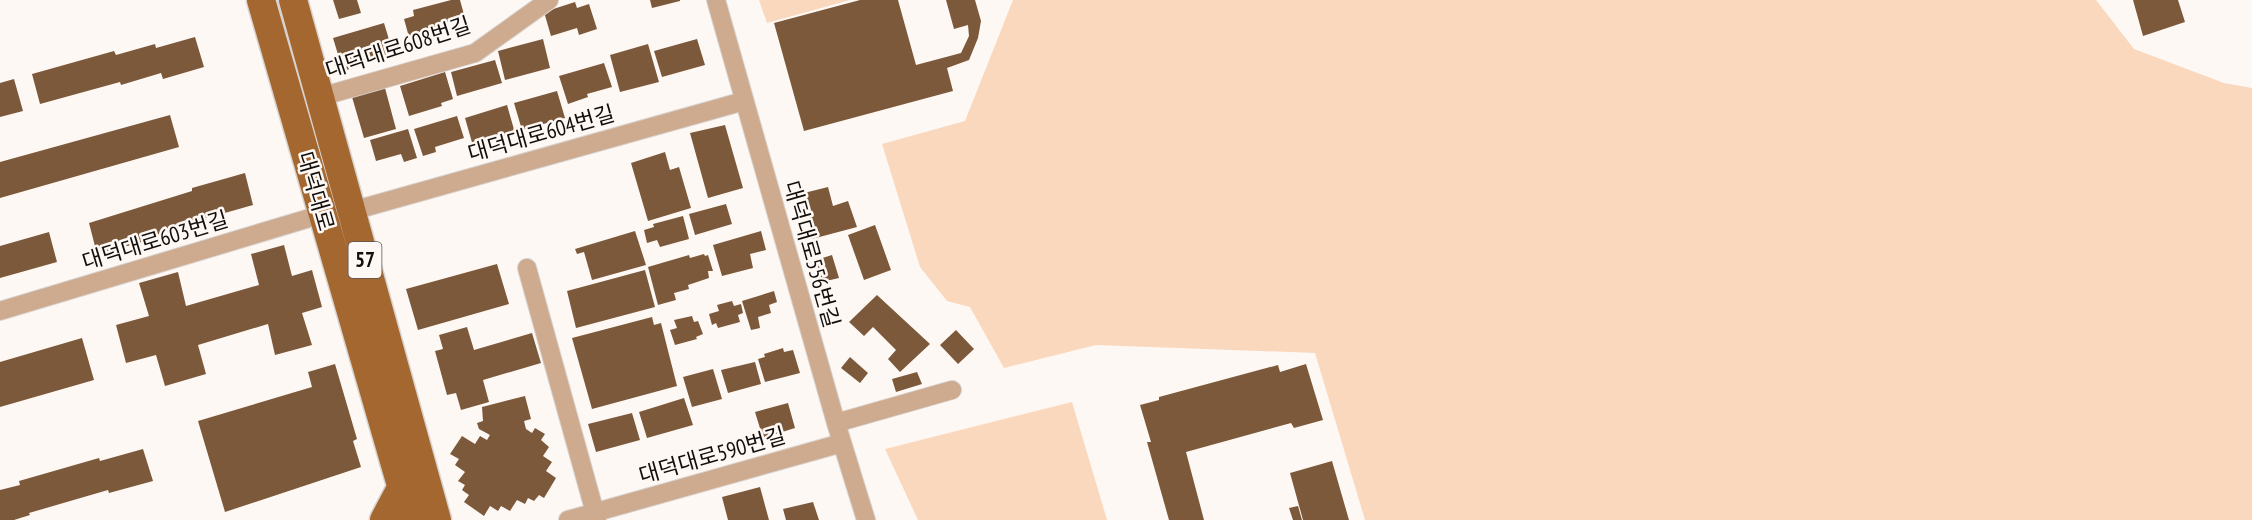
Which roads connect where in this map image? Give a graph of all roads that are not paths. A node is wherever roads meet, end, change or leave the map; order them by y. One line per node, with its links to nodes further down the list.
1 (261, 0): 8 (main road, 대덕대로 / 57)
2 (293, 0): 5 (main road, 대덕대로 / 57)
3 (549, 0): 5 (street, 대덕대로608번길)
4 (716, 0): 6 (street, 대덕대로556번길)
5 (320, 97): 7 (main road, 대덕대로 / 57)
6 (744, 101): 7 (street, 대덕대로604번길); 12 (street, 대덕대로556번길)
7 (351, 211): 18 (main road, 대덕대로 / 57)
8 (323, 214): 10 (street, 대덕대로603번길); 14 (main road, 대덕대로 / 57)
9 (527, 268): 15 (street)
10 (0, 311)
11 (952, 390): 12 (street)
12 (836, 423): 13 (street, 대덕대로556번길)
13 (842, 443): 15 (street, 대덕대로590번길); 20 (street, 대덕대로556번길)
14 (402, 486): 16 (main road); 17 (main road, 대덕대로 / 57)
15 (596, 516): 19 (street, 대덕대로590번길)
16 (384, 520)
17 (411, 520)
18 (437, 520)
19 (568, 520)
20 (866, 520)

